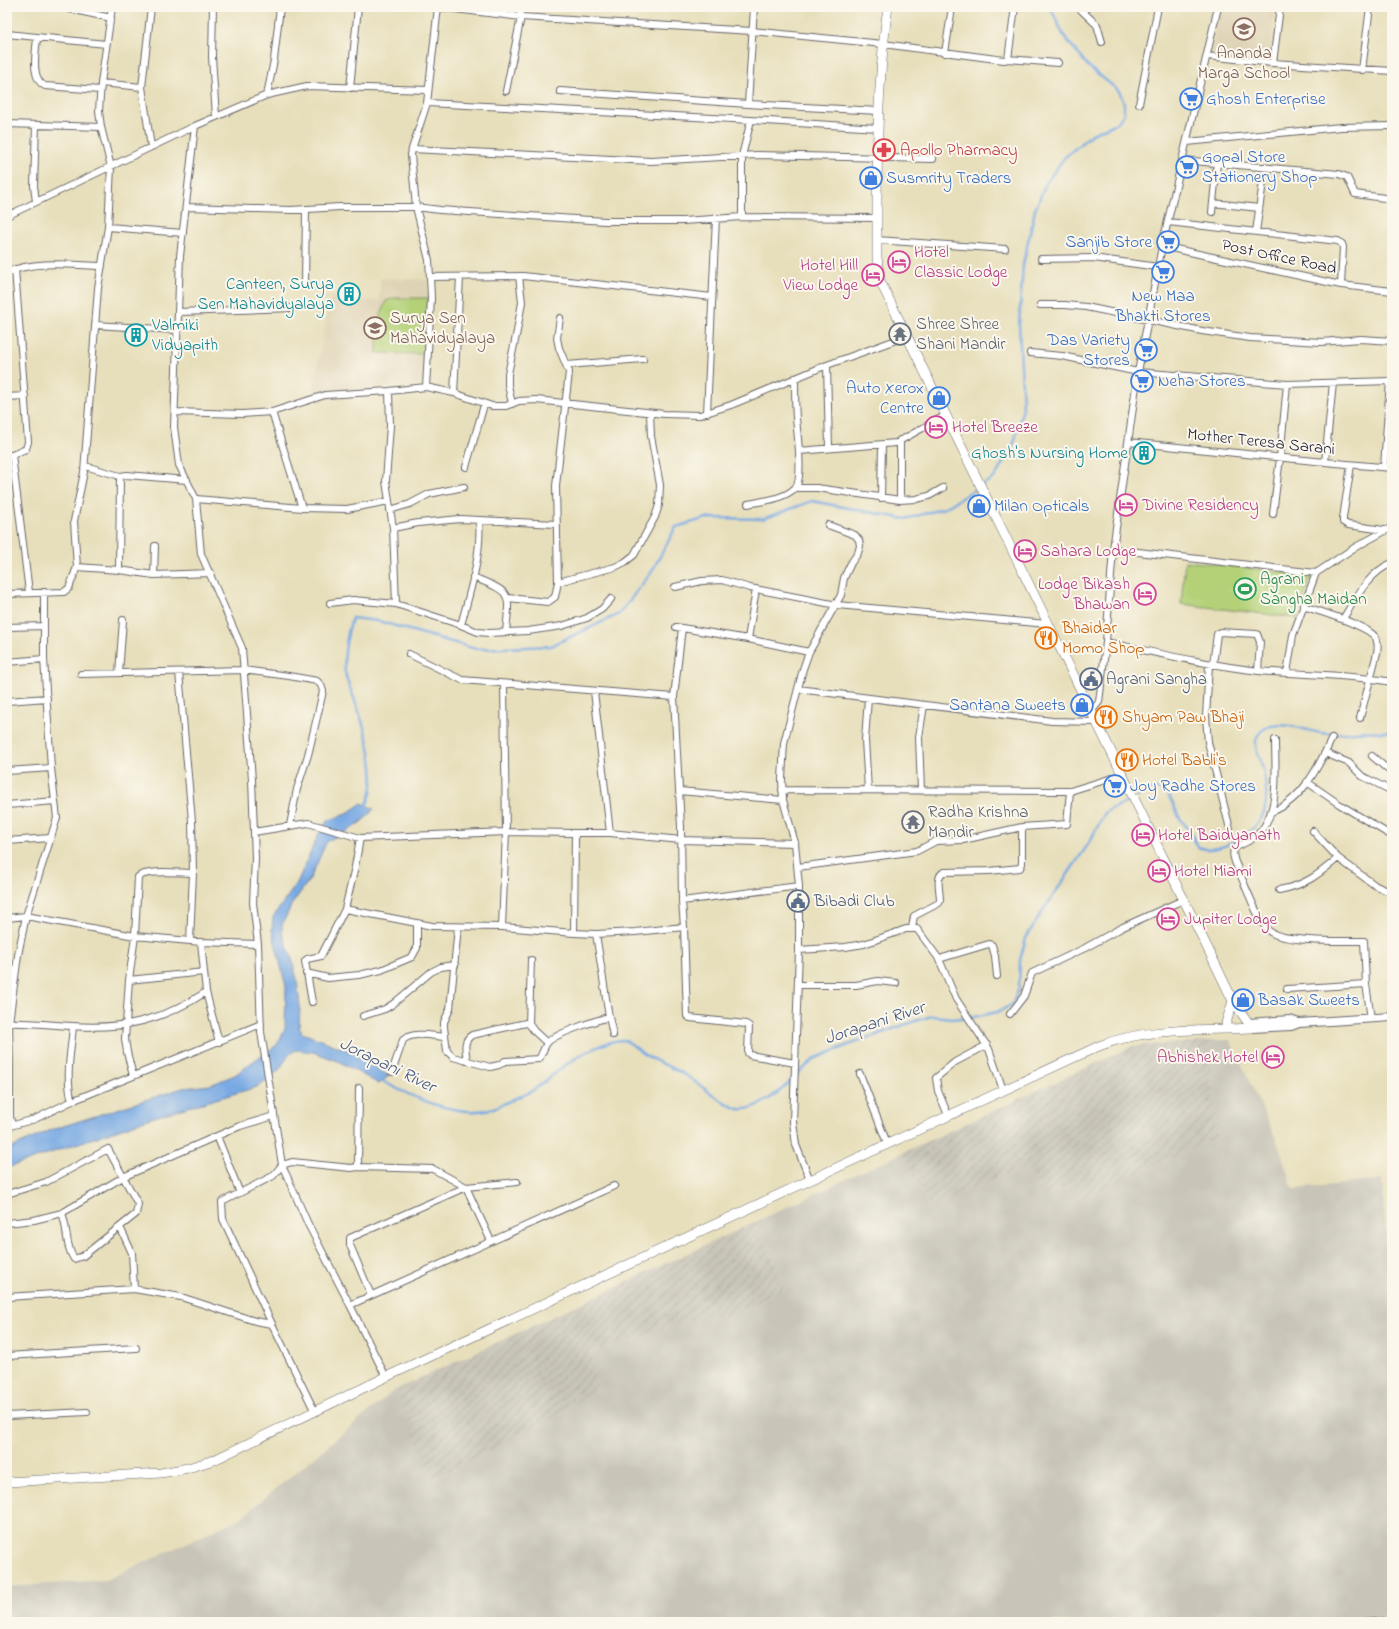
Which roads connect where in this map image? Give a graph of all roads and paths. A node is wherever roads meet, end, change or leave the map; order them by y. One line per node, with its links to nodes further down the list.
1 (61, 7): 19 (street)
2 (112, 7): 19 (street)
3 (151, 7): 34 (street)
4 (213, 7): 44 (street)
5 (280, 7): 39 (street)
6 (358, 7): 35 (street)
7 (438, 7): 18 (street); 36 (street)
8 (520, 7): 18 (street)
9 (754, 7): 20 (street)
10 (888, 7): 25 (main road)
11 (952, 7): 26 (street)
12 (1015, 7): 28 (street)
13 (1078, 7): 23 (street)
14 (1158, 7): 42 (street)
15 (1218, 7): 27 (street)
16 (1280, 7): 29 (street)
17 (1370, 7): 31 (street)
18 (520, 17): 20 (street); 37 (street)
19 (111, 18): 24 (street)
20 (752, 31): 25 (street); 41 (street)
21 (7, 34): 22 (street)
22 (37, 37): 24 (street); 33 (street)
23 (1102, 42)
24 (106, 44): 33 (street)
25 (882, 44): 26 (street); 43 (main road)
26 (945, 53): 28 (street)
27 (1207, 56): 29 (street); 52 (street)
28 (1008, 59): 30 (street)
29 (1273, 63): 31 (street)
30 (1058, 64)
31 (1362, 70): 32 (street)
32 (1392, 72)
33 (101, 87): 34 (street); 50 (street)
34 (142, 87): 53 (street)
35 (350, 88): 36 (street); 39 (street)
36 (427, 90): 40 (street)
37 (506, 91)
38 (560, 91): 41 (street)
39 (267, 95): 44 (street)
40 (427, 103): 45 (street); 54 (street)
41 (748, 104): 43 (street)
42 (1139, 104)
43 (879, 110): 51 (main road)
44 (216, 117): 48 (street)
45 (751, 120): 51 (street); 55 (street)
46 (7, 124): 47 (street)
47 (36, 125): 50 (street); 63 (street)
48 (196, 126): 53 (street); 66 (street)
49 (1392, 126): 52 (street)
50 (101, 127): 60 (street)
51 (878, 128): 56 (main road)
52 (1187, 142): 58 (street)
53 (151, 147): 60 (street)
54 (412, 149): 55 (street); 65 (street)
55 (742, 156): 56 (street); 71 (street)
56 (878, 158): 57 (street); 73 (main road)
57 (933, 159)
58 (1182, 160): 59 (street); 74 (street)
59 (1218, 163): 61 (street); 64 (street)
60 (111, 167): 63 (street); 75 (street)
61 (1265, 167): 62 (street); 67 (street)
62 (1392, 199)
63 (36, 202): 70 (street)
64 (1213, 203): 67 (street); 69 (street)
65 (416, 206): 68 (street); 72 (street); 87 (street)
66 (186, 207): 68 (street); 77 (street)
67 (1259, 208): 76 (street)
68 (306, 209): 89 (street)
69 (1212, 212)
70 (7, 216)
71 (742, 217): 72 (street); 73 (street)
72 (716, 218): 92 (street)
73 (877, 218): 78 (main road)
74 (1168, 222): 76 (street); 79 (street)
75 (108, 227): 77 (street); 82 (street)
76 (1256, 232): 90 (street)
77 (182, 233): 95 (street)
78 (877, 240): 80 (street); 100 (main road)
79 (1162, 246): 83 (street); 90 (street, Post Office Road)
80 (1005, 249)
81 (1041, 259): 83 (street)
82 (102, 266): 84 (street); 98 (street)
83 (1158, 267): 97 (street)
84 (15, 269): 85 (street); 114 (street)
85 (7, 272)
86 (519, 276): 88 (street); 92 (street); 118 (street)
87 (430, 277): 88 (street); 111 (street)
88 (460, 277): 113 (street)
89 (305, 285)
90 (1341, 285): 91 (street, Post Office Road)
91 (1392, 291)
92 (712, 297): 123 (street)
93 (1040, 305): 97 (street)
94 (294, 308): 95 (street)
95 (178, 312): 99 (street)
96 (560, 318): 104 (street)
97 (1148, 319): 101 (street); 106 (street)
98 (95, 325): 99 (street); 134 (street)
99 (177, 330): 120 (street)
100 (907, 336): 105 (street); 124 (main road)
101 (1392, 340)
102 (1030, 353): 106 (street)
103 (643, 359): 104 (street)
104 (567, 365): 116 (street)
105 (827, 365): 107 (street); 128 (street)
106 (1138, 372): 110 (street); 126 (street)
107 (795, 378): 123 (street); 129 (street)
108 (1391, 381): 109 (street); 119 (street)
109 (1333, 383): 110 (street); 132 (street)
110 (1287, 384): 131 (street)
111 (426, 387): 112 (street); 113 (street)
112 (389, 391): 121 (street); 146 (street)
113 (454, 393): 117 (street)
114 (25, 396): 115 (street); 130 (street)
115 (7, 397)
116 (565, 402): 118 (street); 122 (street); 152 (street)
117 (484, 404): 118 (street); 135 (street)
118 (512, 404)
119 (1390, 406): 136 (street)
120 (174, 412): 121 (street); 139 (street)
121 (272, 412): 148 (street)
122 (650, 413): 123 (street); 166 (street)
123 (707, 413)
124 (946, 415): 125 (street); 180 (main road)
125 (900, 440): 127 (street); 145 (street)
126 (1128, 442): 131 (street, Mother Teresa Sarani); 158 (street)
127 (882, 445): 128 (street); 143 (street)
128 (829, 448): 129 (street)
129 (799, 451): 141 (street)
130 (10, 455): 169 (street)
131 (1280, 458): 132 (street, Mother Teresa Sarani); 150 (street)
132 (1325, 462): 133 (street, Mother Teresa Sarani)
133 (1351, 465): 136 (street, Mother Teresa Sarani); 156 (street)
134 (85, 466): 138 (street); 160 (street)
135 (466, 467)
136 (1384, 467): 137 (street, Mother Teresa Sarani)
137 (1392, 468)
138 (120, 476): 139 (street); 161 (street)
139 (187, 480): 144 (street)
140 (464, 487): 149 (street)
141 (796, 488): 143 (street); 147 (street)
142 (943, 488): 145 (street)
143 (881, 498): 145 (street)
144 (196, 499): 148 (street); 163 (street)
145 (900, 500)
146 (389, 501): 148 (street); 149 (street)
147 (748, 504)
148 (302, 508)
149 (390, 510): 155 (street)
150 (1273, 514)
151 (479, 520): 152 (street); 155 (street); 165 (street)
152 (556, 524): 166 (street)
153 (828, 525): 176 (street)
154 (1392, 527): 156 (street)
155 (393, 528): 175 (street)
156 (1384, 530): 162 (street)
157 (155, 546): 164 (street)
158 (1113, 549): 162 (street); 186 (street)
159 (1392, 563): 178 (street)
160 (77, 567): 161 (street); 170 (street)
161 (119, 570): 164 (street)
162 (1316, 572): 177 (street)
163 (211, 573): 164 (street); 192 (street)
164 (154, 575)
165 (473, 577): 172 (street); 181 (street)
166 (558, 582): 172 (street)
167 (675, 586): 168 (street)
168 (756, 589): 176 (street); 185 (street)
169 (29, 592): 170 (street); 171 (street)
170 (44, 592): 182 (street)
171 (7, 594)
172 (508, 598): 184 (street)
173 (611, 600): 184 (street)
174 (330, 603): 175 (street)
175 (396, 604): 181 (street)
176 (837, 605): 180 (street); 187 (street)
177 (1303, 606): 178 (street); 196 (street)
178 (1343, 619): 198 (street)
179 (122, 620): 195 (street)
180 (1048, 624): 208 (main road)
181 (461, 625): 184 (street)
182 (44, 626): 183 (street); 189 (street)
183 (7, 627)
184 (506, 632)
185 (748, 640): 187 (street); 203 (street)
186 (1106, 642): 191 (street); 208 (street)
187 (809, 652): 201 (street)
188 (409, 654): 200 (street)
189 (44, 659): 190 (street); 204 (street)
190 (7, 662)
191 (1211, 664): 193 (street); 193 (street); 232 (street)
192 (243, 670): 194 (street); 230 (street); 234 (street)
193 (1258, 671): 196 (street)
194 (179, 672): 195 (street); 246 (street)
195 (119, 673): 197 (street)
196 (1287, 673): 198 (street)
197 (81, 674)
198 (1371, 678): 199 (street); 209 (street)
199 (1392, 682)
200 (504, 684): 202 (street); 235 (street)
201 (798, 689): 205 (street); 220 (street)
202 (594, 691): 203 (street); 237 (street)
203 (674, 697): 222 (street)
204 (47, 698): 206 (street); 215 (street)
205 (868, 698): 207 (street); 221 (street)
206 (7, 701)
207 (924, 705): 210 (street); 223 (street)
208 (1091, 712): 210 (main road)
209 (1360, 718)
210 (1096, 722): 218 (main road)
211 (1332, 738): 213 (street)
212 (1275, 740): 229 (street)
213 (1325, 753): 219 (street); 225 (street)
214 (1372, 756): 217 (street)
215 (51, 768): 216 (street); 227 (street)
216 (7, 771)
217 (1392, 773)
218 (1124, 778): 224 (street); 250 (main road)
219 (1307, 782): 229 (street); 238 (street)
220 (782, 790): 221 (street); 226 (street)
221 (868, 790): 223 (street)
222 (679, 791): 226 (street); 241 (street)
223 (921, 791): 224 (street)
224 (1070, 791): 231 (street)
225 (1392, 791)
226 (783, 800): 243 (street)
227 (55, 802): 228 (street); 239 (street)
228 (7, 805)
229 (1271, 812): 277 (street)
230 (290, 825): 234 (street); 240 (street)
231 (1022, 827): 245 (street); 259 (street)
232 (1230, 829)
233 (1314, 831): 244 (street)
234 (254, 832): 265 (street)
235 (506, 832): 236 (street); 240 (street); 257 (street)
236 (575, 833): 237 (street); 260 (street)
237 (610, 833): 241 (street)
238 (1392, 836)
239 (51, 838): 242 (street); 253 (street)
240 (360, 838): 252 (street)
241 (681, 840): 243 (street); 251 (street)
242 (7, 841)
243 (795, 843): 245 (street)
244 (1338, 858): 248 (street); 249 (street)
245 (798, 867): 247 (street)
246 (193, 873): 262 (street); 263 (street)
247 (799, 886): 251 (street); 266 (street)
248 (1279, 890)
249 (1392, 893)
250 (1183, 900): 281 (main road); 283 (street)
251 (682, 901): 258 (street)
252 (344, 909): 255 (street); 271 (street)
253 (26, 916): 254 (street); 262 (street); 274 (street)
254 (7, 918)
255 (417, 923): 256 (street); 271 (street)
256 (458, 927): 257 (street); 269 (street)
257 (502, 927): 260 (street)
258 (684, 927): 261 (street); 302 (street)
259 (912, 928): 266 (street); 267 (street)
260 (574, 933): 261 (street)
261 (596, 934): 285 (street)
262 (135, 936): 263 (street); 275 (street)
263 (190, 941): 264 (street)
264 (201, 942): 265 (street); 270 (street)
265 (258, 944): 290 (street)
266 (799, 950): 278 (street)
267 (939, 959): 272 (street); 300 (street)
268 (531, 960): 291 (street)
269 (454, 965): 284 (street); 297 (street)
270 (204, 972): 275 (street); 280 (street)
271 (306, 973): 282 (street)
272 (997, 976)
273 (7, 979): 274 (street)
274 (16, 979): 288 (street)
275 (129, 980): 293 (street)
276 (896, 983): 278 (street)
277 (1366, 984): 279 (street); 287 (street)
278 (798, 985): 302 (street)
279 (1287, 989)
280 (206, 992): 293 (street); 298 (street)
281 (1233, 1000): 289 (main road); 292 (main road)
282 (312, 1002)
283 (1010, 1014)
284 (362, 1016)
285 (609, 1017): 296 (street); 299 (street)
286 (1392, 1018): 287 (street)
287 (1371, 1019): 292 (street)
288 (8, 1023): 294 (street); 308 (street)
289 (1226, 1023): 292 (main road); 295 (main road)
290 (261, 1024): 298 (street); 311 (street)
291 (529, 1024): 299 (street); 301 (street)
292 (1253, 1024): 295 (main road)
293 (125, 1026): 294 (street); 305 (street)
294 (73, 1027): 309 (street)
295 (1211, 1028): 307 (main road)
296 (613, 1035)
297 (445, 1037): 301 (street); 303 (street)
298 (219, 1042): 305 (street)
299 (547, 1043): 301 (street)
300 (987, 1045): 307 (street); 310 (street)
301 (467, 1061)
302 (795, 1064): 318 (street)
303 (392, 1072)
304 (860, 1074): 314 (street)
305 (133, 1076): 309 (street)
306 (359, 1088): 316 (street)
307 (1003, 1090): 310 (main road)
308 (8, 1093): 312 (street)
309 (72, 1101): 312 (street)
310 (948, 1115): 314 (main road)
311 (274, 1116): 313 (street); 315 (street)
312 (10, 1126)
313 (217, 1136): 317 (street); 322 (street)
314 (887, 1144): 318 (main road)
315 (282, 1164): 316 (street); 322 (street); 331 (street)
316 (358, 1167): 321 (street)
317 (124, 1176): 323 (street); 324 (street); 326 (street)
318 (810, 1180): 335 (main road)
319 (517, 1182): 321 (street)
320 (614, 1186): 327 (street)
321 (466, 1187): 327 (street); 329 (street)
322 (240, 1193): 332 (street)
323 (7, 1194)
324 (62, 1213): 325 (street); 326 (street)
325 (7, 1223)
326 (120, 1227): 328 (street)
327 (492, 1241): 329 (street)
328 (134, 1289): 330 (street); 332 (street)
329 (372, 1295): 331 (street)
330 (7, 1297)
331 (350, 1305): 335 (street)
332 (272, 1324): 337 (street)
333 (136, 1348): 334 (street)
334 (7, 1356)
335 (386, 1377): 337 (main road)
336 (87, 1412): 338 (street)
337 (315, 1412): 339 (main road)
338 (7, 1416)
339 (7, 1482)

